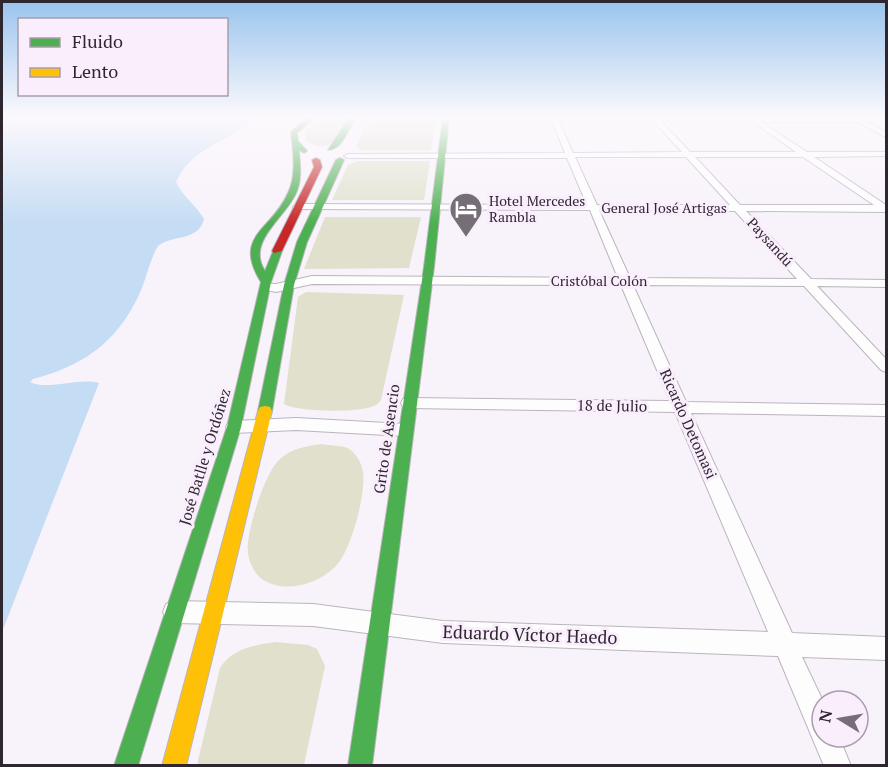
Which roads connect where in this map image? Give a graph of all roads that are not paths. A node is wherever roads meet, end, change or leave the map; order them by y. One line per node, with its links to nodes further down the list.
1 (296, 154): 18 (street)
2 (307, 154): 11 (street)
3 (317, 154): 11 (street)
4 (341, 154): 6 (street)
5 (886, 154): 9 (street)
6 (344, 155): 7 (street); 11 (street); 13 (street)
7 (443, 155): 10 (street); 14 (street, Grito de Asencio)
8 (690, 155): 9 (street); 10 (street); 16 (street, Paysandú)
9 (806, 155): 17 (street)
10 (570, 156): 15 (street, Ricardo Detomasi)
11 (315, 159): 12 (street, José Batlle y Ordóñez)
12 (298, 207): 13 (street, General José Artigas); 18 (street, José Batlle y Ordóñez)
13 (318, 207): 14 (street, General José Artigas); 19 (street)
14 (436, 208): 15 (street, General José Artigas); 20 (street, Grito de Asencio)
15 (592, 208): 16 (street, General José Artigas); 21 (street, Ricardo Detomasi)
16 (739, 208): 17 (street, General José Artigas); 22 (street, Paysandú)
17 (886, 208)
18 (267, 280): 19 (street, Cristóbal Colón); 29 (street, José Batlle y Ordóñez)
19 (291, 280): 20 (street, Cristóbal Colón); 28 (street)
20 (427, 280): 21 (street, Cristóbal Colón); 25 (street, Grito de Asencio)
21 (624, 281): 22 (street, Cristóbal Colón); 26 (street, Ricardo Detomasi)
22 (806, 281): 23 (street, Cristóbal Colón); 24 (street, Paysandú)
23 (886, 283)
24 (886, 367)
25 (409, 403): 26 (street, 18 de Julio); 30 (street, Grito de Asencio)
26 (680, 407): 27 (street, 18 de Julio); 34 (street, Ricardo Detomasi)
27 (886, 411)
28 (262, 425): 29 (street); 30 (street); 32 (street)
29 (234, 427): 31 (street, José Batlle y Ordóñez)
30 (405, 430): 33 (street, Grito de Asencio)
31 (174, 612): 32 (street, Eduardo Víctor Haedo); 38 (street, José Batlle y Ordóñez)
32 (213, 612): 33 (street, Eduardo Víctor Haedo); 39 (street)
33 (379, 624): 34 (street, Eduardo Víctor Haedo); 40 (street, Grito de Asencio)
34 (784, 644): 35 (street, Eduardo Víctor Haedo); 36 (street, Ricardo Detomasi)
35 (886, 648)
36 (810, 702)
37 (831, 749): 41 (street)
38 (126, 765)
39 (174, 765)
40 (360, 765)
41 (838, 765)

